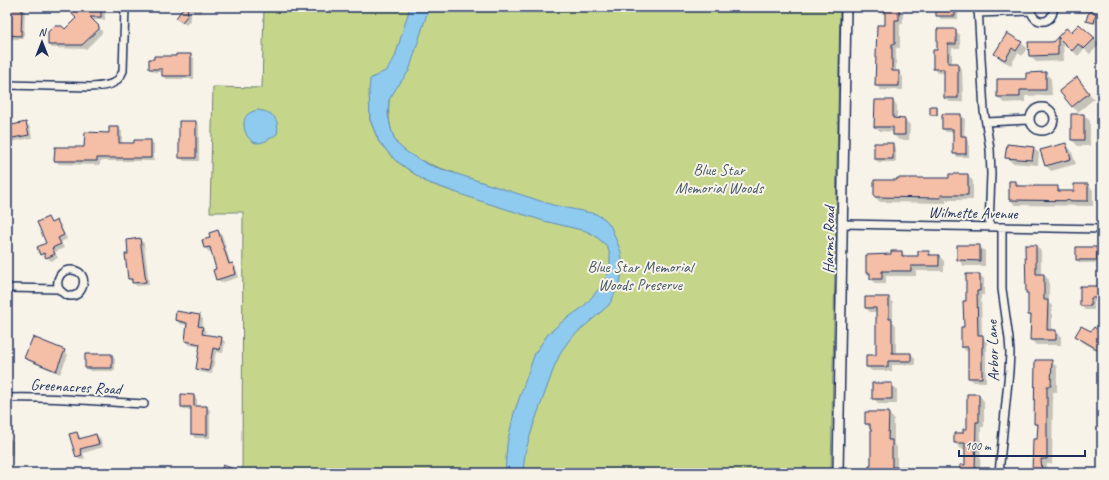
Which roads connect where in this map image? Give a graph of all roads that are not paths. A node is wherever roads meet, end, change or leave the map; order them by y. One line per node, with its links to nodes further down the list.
1 (126, 7): 6 (street)
2 (846, 7): 9 (main road, Harms Road)
3 (1053, 7): 4 (street)
4 (1031, 9): 5 (street)
5 (978, 10): 8 (street)
6 (7, 85)
7 (1030, 120): 8 (street)
8 (986, 122): 10 (street)
9 (843, 224): 10 (street, Wilmette Avenue); 17 (main road, Harms Road)
10 (989, 226): 11 (street, Wilmette Avenue)
11 (1002, 227): 12 (street, Wilmette Avenue); 18 (street, Arbor Lane)
12 (1102, 229)
13 (7, 288): 14 (street)
14 (59, 289)
15 (7, 398): 16 (street, Greenacres Road)
16 (144, 404)
17 (838, 473)
18 (999, 473)

